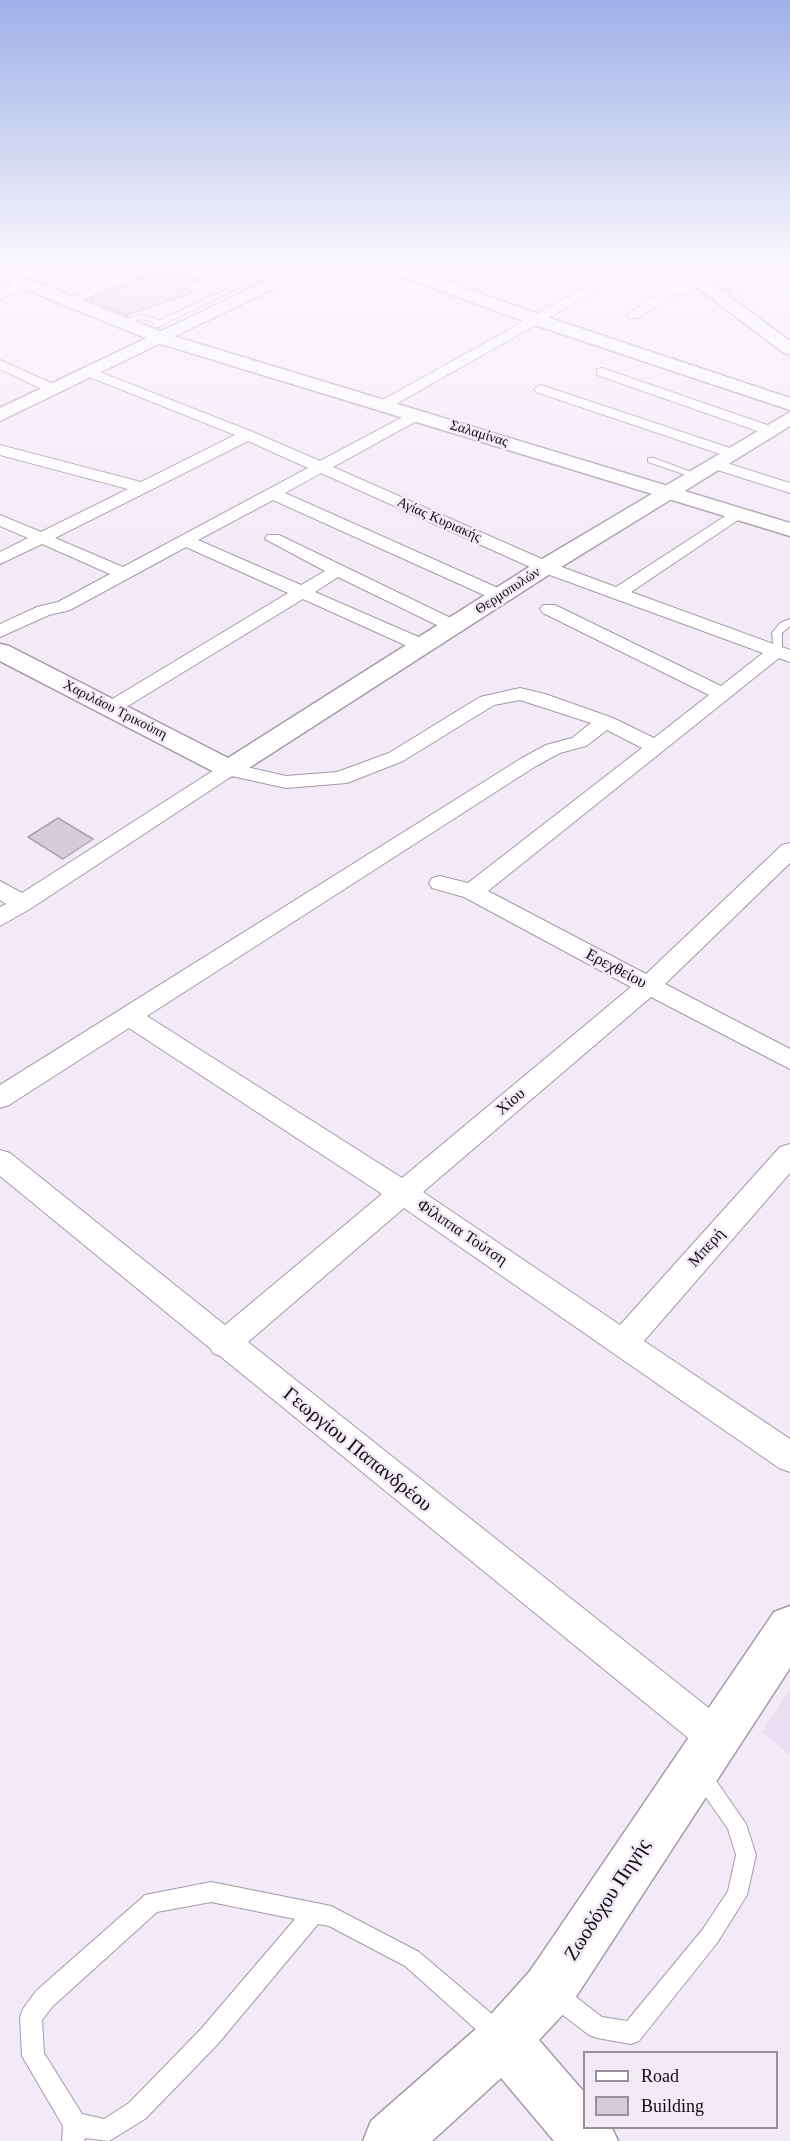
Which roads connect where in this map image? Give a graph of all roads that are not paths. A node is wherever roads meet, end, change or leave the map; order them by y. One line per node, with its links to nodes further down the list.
1 (109, 363): 7 (street)
2 (260, 363): 11 (street, Σαλαμίνας)
3 (460, 363): 11 (street)
4 (667, 363): 10 (street)
5 (0, 364): 9 (street)
6 (602, 372): 15 (street)
7 (92, 373): 9 (street); 16 (street, Αγίας Κυριακής)
8 (541, 389): 19 (street)
9 (55, 390): 12 (street)
10 (790, 404)
11 (384, 405): 13 (street, Σαλαμίνας)
12 (0, 415)
13 (417, 415): 20 (street); 24 (street, Σαλαμίνας)
14 (790, 418): 15 (street, Θερμοπυλών)
15 (768, 430): 19 (street, Θερμοπυλών)
16 (248, 435): 20 (street, Αγίας Κυριακής); 21 (street)
17 (0, 450): 21 (street)
18 (651, 460): 19 (lane)
19 (714, 464): 22 (street); 24 (street, Θερμοπυλών)
20 (321, 467): 23 (street); 32 (street, Αγίας Κυριακής)
21 (144, 488): 28 (street)
22 (790, 488)
23 (271, 493): 30 (street); 37 (street)
24 (669, 493): 25 (street, Σαλαμίνας); 32 (street, Θερμοπυλών)
25 (739, 514): 27 (street, Σαλαμίνας); 36 (street)
26 (0, 520): 28 (street)
27 (790, 530)
28 (40, 538): 31 (street); 34 (street)
29 (273, 539): 33 (street)
30 (184, 540): 34 (street); 35 (street)
31 (0, 559)
32 (546, 567): 36 (street, Αγίας Κυριακής); 37 (street, Θερμοπυλών)
33 (338, 570): 35 (street); 40 (street)
34 (122, 573): 41 (street)
35 (302, 592): 42 (street); 46 (street)
36 (617, 594): 44 (street, Αγίας Κυριακής)
37 (501, 596): 40 (street, Θερμοπυλών)
38 (549, 609): 45 (street)
39 (790, 622): 44 (lane)
40 (453, 626): 42 (street, Θερμοπυλών)
41 (0, 631)
42 (423, 646): 49 (street, Θερμοπυλών)
43 (0, 651): 46 (street, Χαριλάου Τρικούπη)
44 (784, 653): 45 (street)
45 (723, 694): 48 (street)
46 (111, 708): 49 (street, Χαριλάου Τρικούπη)
47 (606, 722): 48 (street); 49 (street); 57 (street)
48 (656, 747): 53 (street)
49 (229, 769): 54 (street)
50 (790, 850): 56 (street, Χίου)
51 (440, 883): 53 (street, Ερεχθείου)
52 (0, 889): 54 (street)
53 (472, 892): 56 (street, Ερεχθείου)
54 (22, 903): 55 (street)
55 (0, 918)
56 (648, 986): 58 (street, Ερεχθείου); 62 (street, Χίου)
57 (128, 1016): 59 (street); 62 (street, Φίλιππα Τούτση)
58 (790, 1060)
59 (0, 1098)
60 (790, 1155): 63 (street, Μπερή)
61 (0, 1161): 64 (street, Γεωργίου Παπανδρέου)
62 (403, 1193): 63 (street, Φίλιππα Τούτση); 64 (street, Χίου)
63 (624, 1342): 65 (street, Φίλιππα Τούτση)
64 (224, 1344): 67 (street, Γεωργίου Παπανδρέου)
65 (790, 1457)
66 (790, 1628): 67 (street, Ζωοδόχου Πηγής)
67 (705, 1753): 69 (street, Ζωοδόχου Πηγής); 69 (lane)
68 (314, 1913): 70 (lane); 71 (lane); 71 (lane)
69 (549, 1990): 70 (street, Ζωοδόχου Πηγής)
70 (504, 2040): 72 (street, Ζωοδόχου Πηγής); 73 (street)
71 (74, 2133)
72 (391, 2141)
73 (590, 2141)

